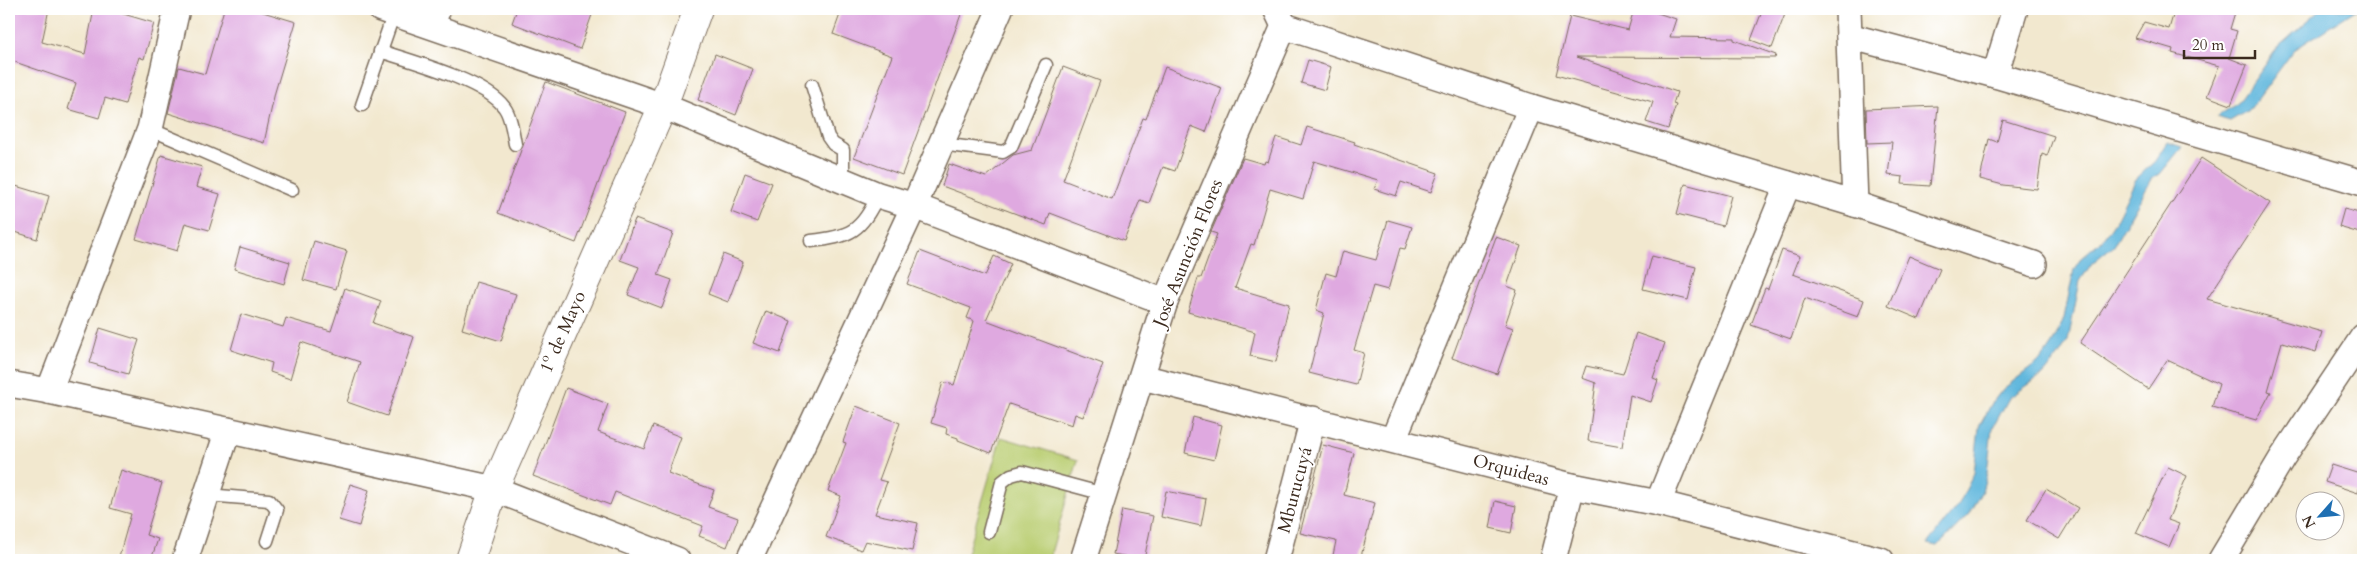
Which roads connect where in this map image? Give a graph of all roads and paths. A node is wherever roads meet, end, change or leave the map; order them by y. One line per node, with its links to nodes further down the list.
1 (177, 9): 17 (street)
2 (698, 9): 15 (street, 1º de Mayo)
3 (1000, 9): 19 (street)
4 (1848, 9): 9 (street)
5 (2015, 9): 12 (street)
6 (388, 11): 8 (street); 10 (lane)
7 (1280, 17): 16 (street); 29 (street, José Asunción Flores)
8 (441, 18): 15 (street)
9 (1849, 36): 12 (street); 25 (street)
10 (380, 51): 14 (lane); 18 (lane)
11 (1046, 65): 19 (lane)
12 (1995, 75): 21 (street)
13 (812, 84): 20 (lane)
14 (362, 105)
15 (663, 106): 20 (street); 38 (street, 1º de Mayo)
16 (1531, 107): 22 (street); 36 (street)
17 (150, 129): 23 (lane); 33 (street)
18 (515, 144)
19 (941, 144): 26 (street)
20 (843, 181): 24 (street)
21 (2363, 183)
22 (1788, 184): 25 (street); 41 (street)
23 (292, 190)
24 (878, 195): 26 (street); 27 (lane)
25 (1855, 204): 28 (street)
26 (914, 206): 29 (street); 47 (street)
27 (811, 241)
28 (2034, 264)
29 (1164, 302): 31 (street, José Asunción Flores)
30 (2363, 337): 52 (street)
31 (1142, 376): 34 (street, Orquideas); 39 (street, José Asunción Flores)
32 (9, 384): 33 (street)
33 (49, 391): 35 (street)
34 (1313, 419): 36 (street, Orquideas); 49 (street, Mburucuyá)
35 (228, 430): 38 (street); 40 (street)
36 (1393, 440): 37 (street, Orquideas)
37 (1572, 486): 41 (street, Orquideas); 50 (street)
38 (494, 489): 45 (street, 1º de Mayo); 46 (street)
39 (1104, 494): 42 (lane); 48 (street, José Asunción Flores)
40 (207, 495): 43 (lane); 44 (street)
41 (1658, 503): 51 (street, Orquideas)
42 (989, 532)
43 (267, 541)
44 (185, 560)
45 (470, 560)
46 (677, 560)
47 (749, 560)
48 (1083, 560)
49 (1276, 560)
50 (1553, 560)
51 (1882, 560)
52 (2221, 560)

